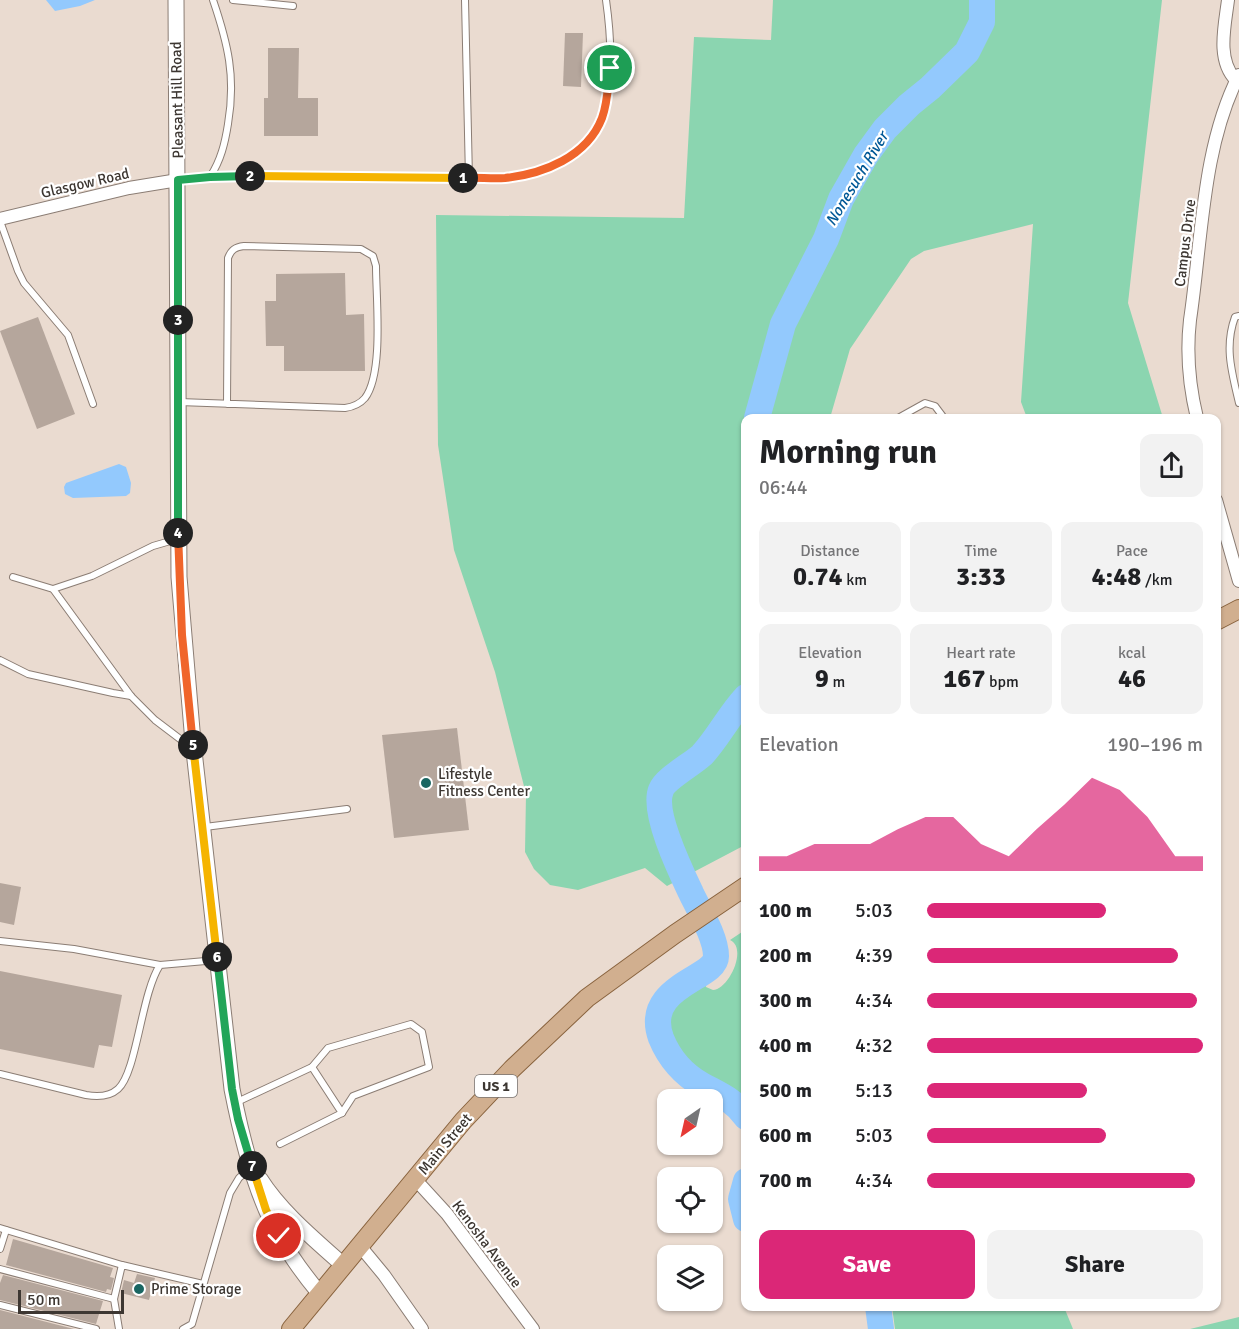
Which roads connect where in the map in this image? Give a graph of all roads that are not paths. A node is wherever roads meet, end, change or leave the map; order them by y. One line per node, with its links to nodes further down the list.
1 (176, 0): 11 (street, Pleasant Hill Road)
2 (213, 0): 9 (lane)
3 (233, 0): 7 (lane)
4 (465, 0): 10 (lane)
5 (606, 0): 10 (lane)
6 (1228, 0): 8 (street)
7 (293, 6)
8 (1238, 77): 20 (street, Campus Drive)
9 (210, 177): 10 (lane); 11 (lane)
10 (469, 177)
11 (178, 180): 12 (street, Glasgow Road); 14 (street, Pleasant Hill Road)
12 (0, 220): 16 (lane)
13 (1239, 316): 15 (lane)
14 (178, 402): 17 (lane); 22 (street, Pleasant Hill Road)
15 (1239, 403)
16 (93, 404)
17 (227, 404): 17 (lane)
18 (905, 414): 19 (lane)
19 (941, 414)
20 (1196, 414)
21 (1221, 518): 24 (street)
22 (178, 538): 25 (lane); 30 (street, Pleasant Hill Road)
23 (13, 576): 25 (lane)
24 (1239, 581)
25 (53, 589): 29 (lane)
26 (1239, 609): 27 (main road)
27 (1221, 618)
28 (0, 660): 29 (lane)
29 (131, 696): 30 (lane)
30 (193, 742): 32 (street, Pleasant Hill Road)
31 (347, 809): 32 (lane)
32 (204, 827): 35 (street, Pleasant Hill Road)
33 (741, 889): 43 (main road, Main Street / US 1)
34 (0, 941): 36 (lane)
35 (218, 960): 36 (lane); 39 (street, Pleasant Hill Road)
36 (160, 965): 38 (lane)
37 (312, 1067): 39 (lane); 40 (lane); 40 (lane)
38 (0, 1074)
39 (235, 1103): 42 (street, Pleasant Hill Road)
40 (342, 1113): 41 (lane)
41 (280, 1144)
42 (252, 1166): 48 (street, Pleasant Hill Road); 50 (lane); 51 (street, Pleasant Hill Road)
43 (415, 1179): 45 (main road, Main Street / US 1); 59 (street, Kenosha Avenue)
44 (3, 1229): 46 (lane); 47 (lane)
45 (360, 1246): 48 (main road, Main Street / US 1); 58 (street)
46 (0, 1249)
47 (122, 1265): 50 (lane); 52 (lane)
48 (343, 1265): 51 (main road, Main Street / US 1)
49 (0, 1269): 52 (lane)
50 (203, 1284): 56 (lane)
51 (320, 1294): 57 (main road, Main Street / US 1)
52 (114, 1299): 55 (lane)
53 (0, 1305): 54 (lane)
54 (96, 1329)
55 (119, 1329)
56 (183, 1329)
57 (291, 1329)
58 (422, 1329)
59 (533, 1329)

